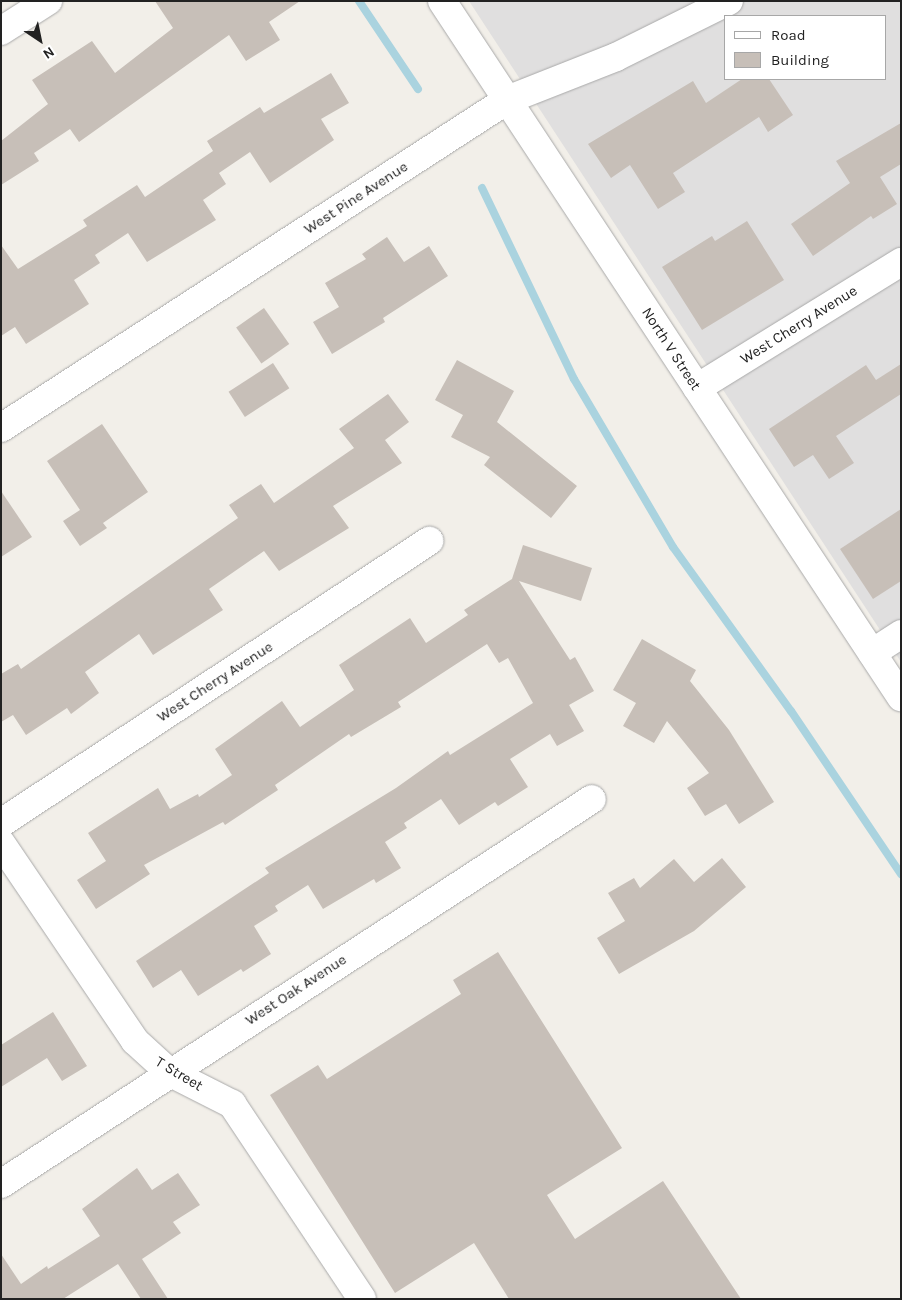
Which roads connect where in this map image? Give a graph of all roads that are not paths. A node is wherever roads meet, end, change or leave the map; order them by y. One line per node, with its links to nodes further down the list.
1 (48, 1): 4 (street)
2 (442, 1): 5 (street, North V Street)
3 (729, 1): 5 (street, West Pine Avenue)
4 (1, 31)
5 (507, 100): 7 (street, North V Street); 8 (street, West Pine Avenue)
6 (901, 262): 7 (street, West Cherry Avenue)
7 (697, 388): 11 (street, North V Street)
8 (1, 428)
9 (429, 541): 14 (street, West Cherry Avenue)
10 (901, 634): 11 (street)
11 (872, 653): 12 (street, North V Street)
12 (901, 696)
13 (592, 799): 16 (street, West Oak Avenue)
14 (1, 823)
15 (1, 843): 16 (street, T Street)
16 (169, 1072): 17 (street, West Oak Avenue); 18 (street, T Street)
17 (1, 1184)
18 (362, 1299)

